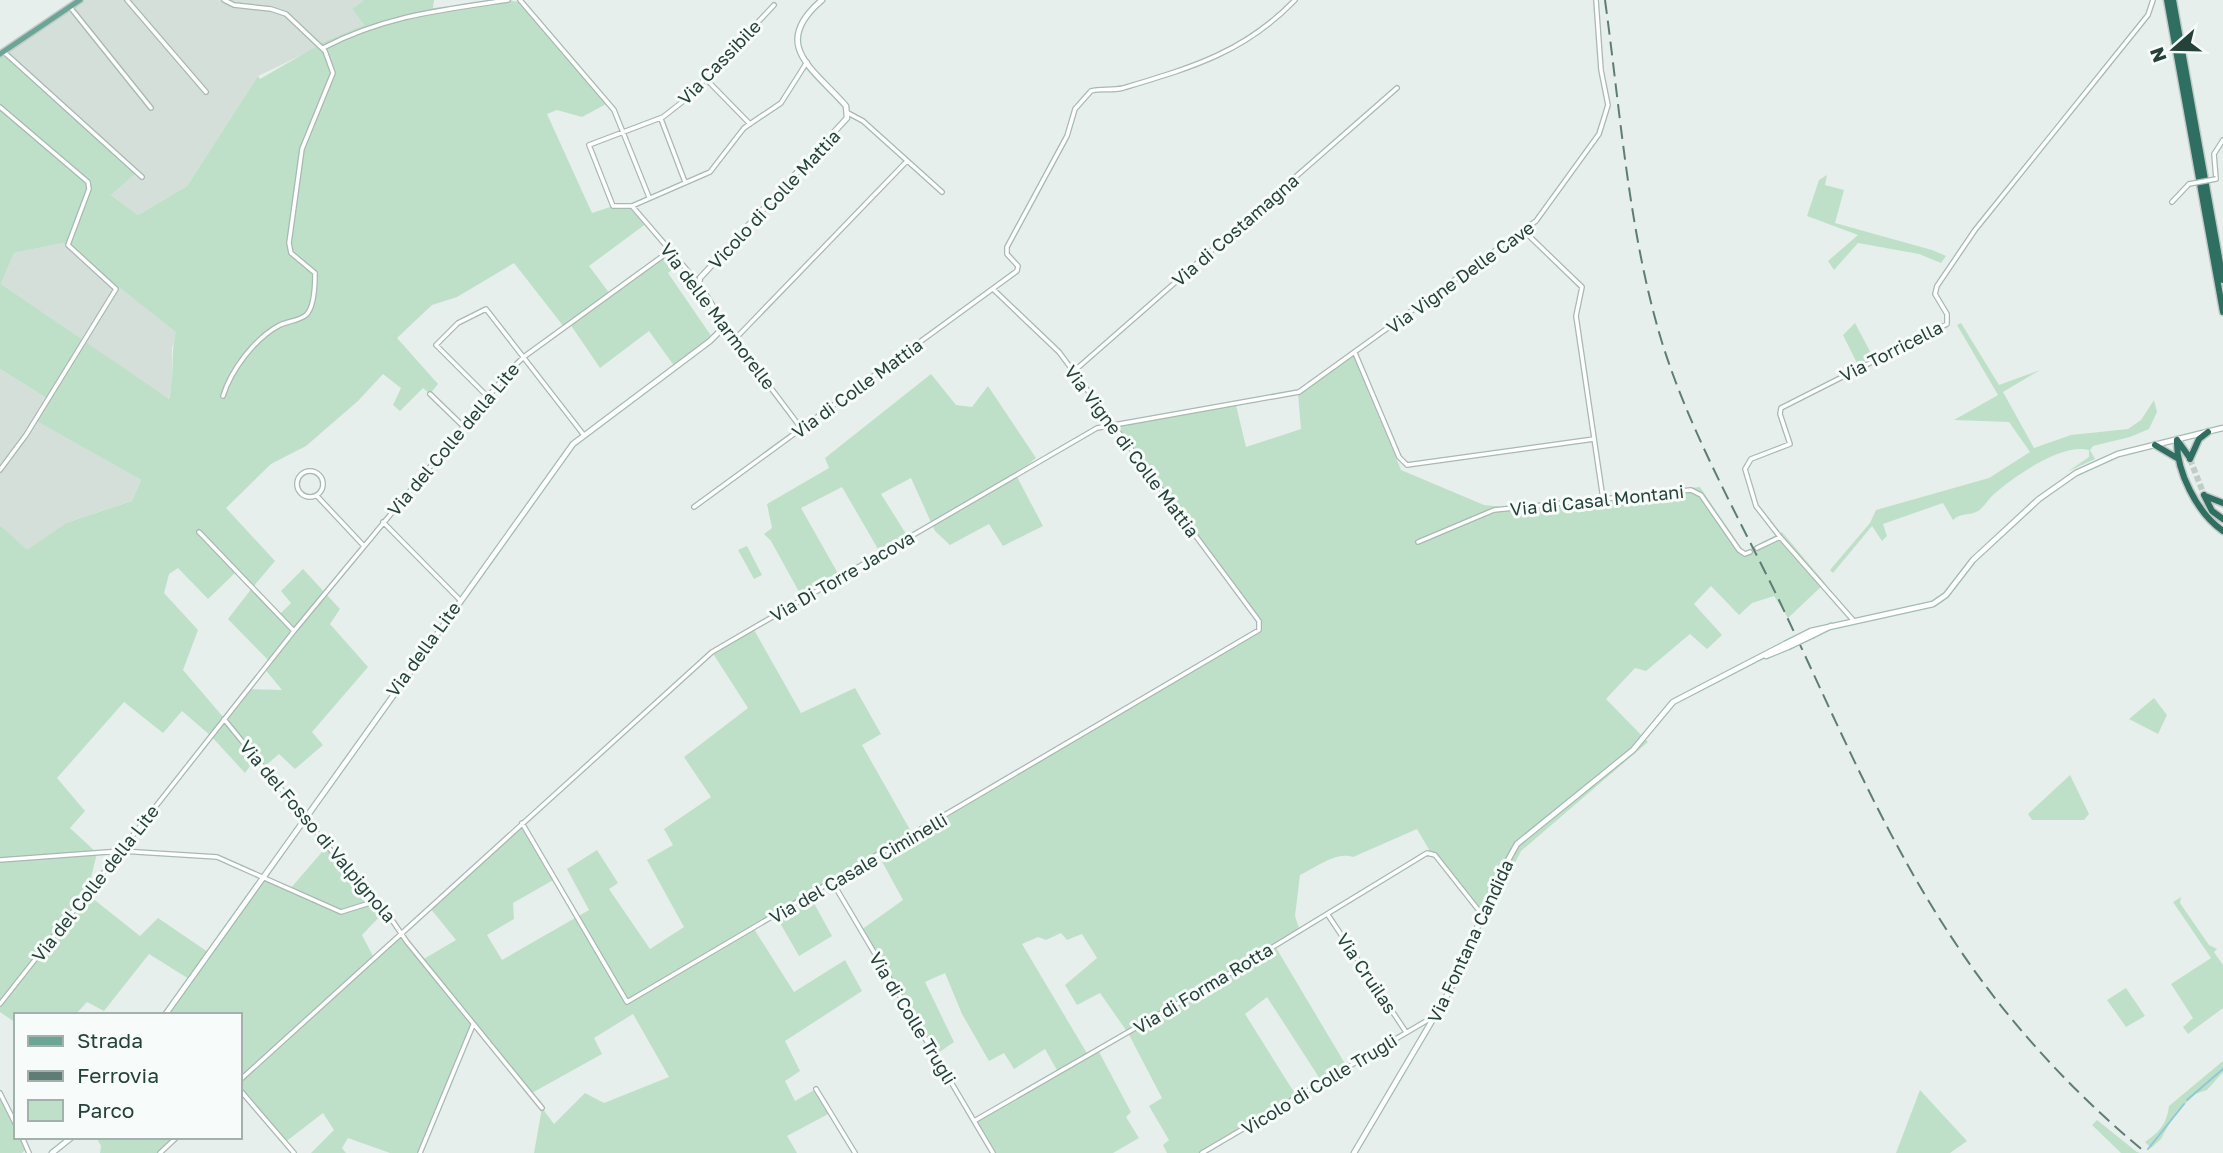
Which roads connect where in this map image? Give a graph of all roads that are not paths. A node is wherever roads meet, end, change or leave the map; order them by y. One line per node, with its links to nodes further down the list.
1 (80, 0): 14 (main road)
2 (127, 0): 20 (street)
3 (224, 0): 15 (street)
4 (508, 0): 12 (street)
5 (822, 0): 17 (street)
6 (1295, 0): 39 (street, Via di Colle Mattia)
7 (1597, 0): 35 (street, Via Vigne Delle Cave)
8 (2152, 0): 69 (street, Via Torricella)
9 (2167, 0): 40 (highway)
10 (2173, 0): 37 (highway)
11 (523, 1): 26 (street)
12 (483, 2): 15 (street)
13 (774, 5): 18 (street, Via Cassibile)
14 (70, 7): 16 (main road); 22 (street)
15 (323, 48): 47 (street)
16 (2, 53): 29 (street)
17 (807, 62): 23 (street); 25 (street)
18 (705, 78): 24 (street, Via Cassibile); 25 (street)
19 (1397, 88): 45 (street, Via di Costamagna)
20 (206, 92)
21 (0, 107): 59 (street)
22 (151, 108)
23 (848, 113): 28 (street); 38 (street, Vicolo di Colle Mattia)
24 (661, 119): 26 (street, Via Cassibile); 30 (street)
25 (750, 124): 30 (street)
26 (624, 132): 32 (street); 34 (street, Via delle Marmorelle)
27 (2223, 141): 33 (street, bridge)
28 (907, 161): 31 (street); 42 (street)
29 (142, 177)
30 (685, 182): 32 (street)
31 (942, 192)
32 (649, 197): 34 (street)
33 (2172, 202)
34 (632, 206): 36 (street, Via delle Marmorelle)
35 (1524, 230): 43 (street, Via Vigne Delle Cave); 55 (street)
36 (671, 250): 38 (street, Via delle Marmorelle); 44 (street, Via del Colle della Lite)
37 (2223, 280)
38 (699, 284): 41 (street, Via delle Marmorelle)
39 (994, 290): 45 (street, Via Vigne di Colle Mattia); 51 (street, Via di Colle Mattia)
40 (2223, 312)
41 (722, 323): 42 (street, Via delle Marmorelle); 54 (street, Via della Lite)
42 (736, 338): 51 (street, Via delle Marmorelle)
43 (1355, 352): 49 (street, Via Di Torre Jacova); 55 (street)
44 (525, 356): 48 (street, Via del Colle della Lite); 48 (street); 54 (street)
45 (1073, 372): 49 (street, Via Vigne di Colle Mattia)
46 (430, 394): 50 (street)
47 (223, 397)
48 (488, 397): 50 (street, Via del Colle della Lite)
49 (1111, 424): 76 (street, Via Vigne di Colle Mattia); 80 (street, Via Di Torre Jacova)
50 (463, 426): 66 (street, Via del Colle della Lite)
51 (801, 428): 63 (street, Via di Colle Mattia)
52 (2223, 428): 53 (street, Via Fontana Candida)
53 (2208, 432): 56 (street, Via Fontana Candida); 56 (highway)
54 (583, 434): 74 (street, Via della Lite)
55 (1594, 439): 61 (street)
56 (2176, 440): 57 (street, Via Fontana Candida); 58 (highway)
57 (2155, 446): 58 (highway); 75 (street, Via Fontana Candida)
58 (2179, 459): 64 (highway)
59 (0, 470)
60 (317, 496): 60 (street); 71 (street)
61 (1603, 499): 70 (street, Via di Casal Montani); 73 (street, Via di Casal Montani)
62 (2223, 503): 65 (highway)
63 (694, 507)
64 (2206, 513): 65 (highway); 67 (highway)
65 (2223, 521)
66 (383, 522): 71 (street, Via del Colle della Lite); 74 (street)
67 (2223, 530)
68 (199, 532): 77 (street)
69 (1780, 537): 72 (street); 75 (street)
70 (1418, 542)
71 (363, 545): 77 (street, Via del Colle della Lite)
72 (1757, 548)
73 (1750, 552)
74 (459, 599): 79 (street, Via della Lite)
75 (1853, 620): 87 (street, Via Fontana Candida, bridge)
76 (1259, 621): 84 (street, Via del Casale Ciminelli)
77 (294, 631): 78 (street, Via del Colle della Lite)
78 (224, 719): 79 (street, Via del Fosso di Valpignola); 81 (street, Via del Colle della Lite)
79 (304, 816): 83 (street, Via della Lite); 85 (street, Via del Fosso di Valpignola)
80 (522, 823): 84 (street, Via del Casale Ciminelli); 88 (street, Via Di Torre Jacova)
81 (121, 851): 82 (street); 83 (street); 89 (street, Via del Colle della Lite)
82 (0, 860)
83 (262, 876): 85 (street); 90 (street, Via della Lite)
84 (833, 883): 100 (street, Via di Colle Trugli)
85 (373, 902): 88 (street, Via del Fosso di Valpignola)
86 (1328, 914): 87 (street, Via di Forma Rotta); 93 (street, Via Cruilas); 100 (street, Via di Forma Rotta)
87 (1484, 917): 91 (street, Via Fontana Candida)
88 (403, 933): 92 (street, Via del Fosso di Valpignola); 94 (street, Via Di Torre Jacova)
89 (0, 1004)
90 (166, 1013)
91 (1436, 1016): 93 (street, Vicolo di Colle Trugli); 110 (street, Via Fontana Candida)
92 (474, 1025): 98 (street, Via del Fosso di Valpignola); 106 (street)
93 (1406, 1032): 109 (street, Vicolo di Colle Trugli)
94 (242, 1078)
95 (816, 1089): 107 (street)
96 (242, 1092): 105 (street)
97 (0, 1093): 99 (street)
98 (542, 1108)
99 (14, 1121)
100 (974, 1121): 108 (street, Via di Colle Trugli)
101 (69, 1139): 103 (street)
102 (175, 1139): 104 (street)
103 (51, 1153)
104 (160, 1153)
105 (294, 1153)
106 (420, 1153)
107 (855, 1153)
108 (993, 1153)
109 (1202, 1153)
110 (1354, 1153)

